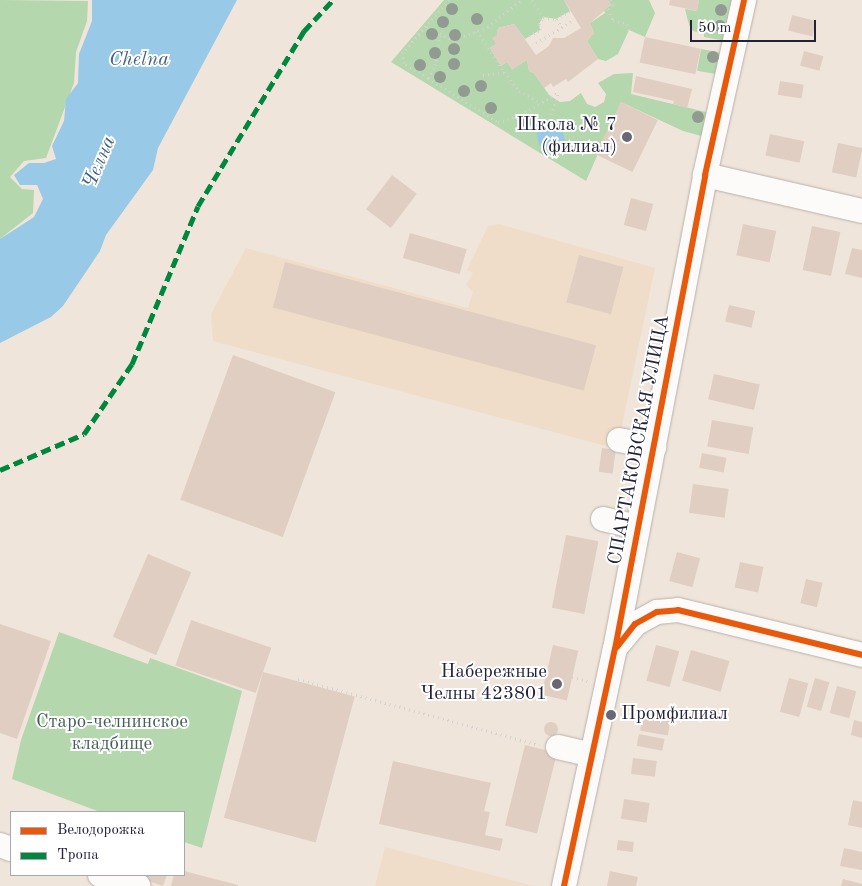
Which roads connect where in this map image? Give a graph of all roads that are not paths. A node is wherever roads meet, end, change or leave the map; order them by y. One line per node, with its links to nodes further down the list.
1 (744, 0): 2 (street, СПАРТАКОВСКАЯ УЛИЦА)
2 (705, 175): 3 (street); 5 (street, СПАРТАКОВСКАЯ УЛИЦА)
3 (862, 212)
4 (619, 440): 5 (street)
5 (654, 446): 7 (street, СПАРТАКОВСКАЯ УЛИЦА)
6 (603, 519): 7 (street)
7 (638, 527): 8 (street, СПАРТАКОВСКАЯ УЛИЦА)
8 (615, 649): 9 (street); 11 (street, СПАРТАКОВСКАЯ УЛИЦА)
9 (862, 655)
10 (548, 748): 11 (street)
11 (592, 755): 14 (street, СПАРТАКОВСКАЯ УЛИЦА)
12 (103, 876): 13 (street)
13 (138, 886)
14 (564, 886)

